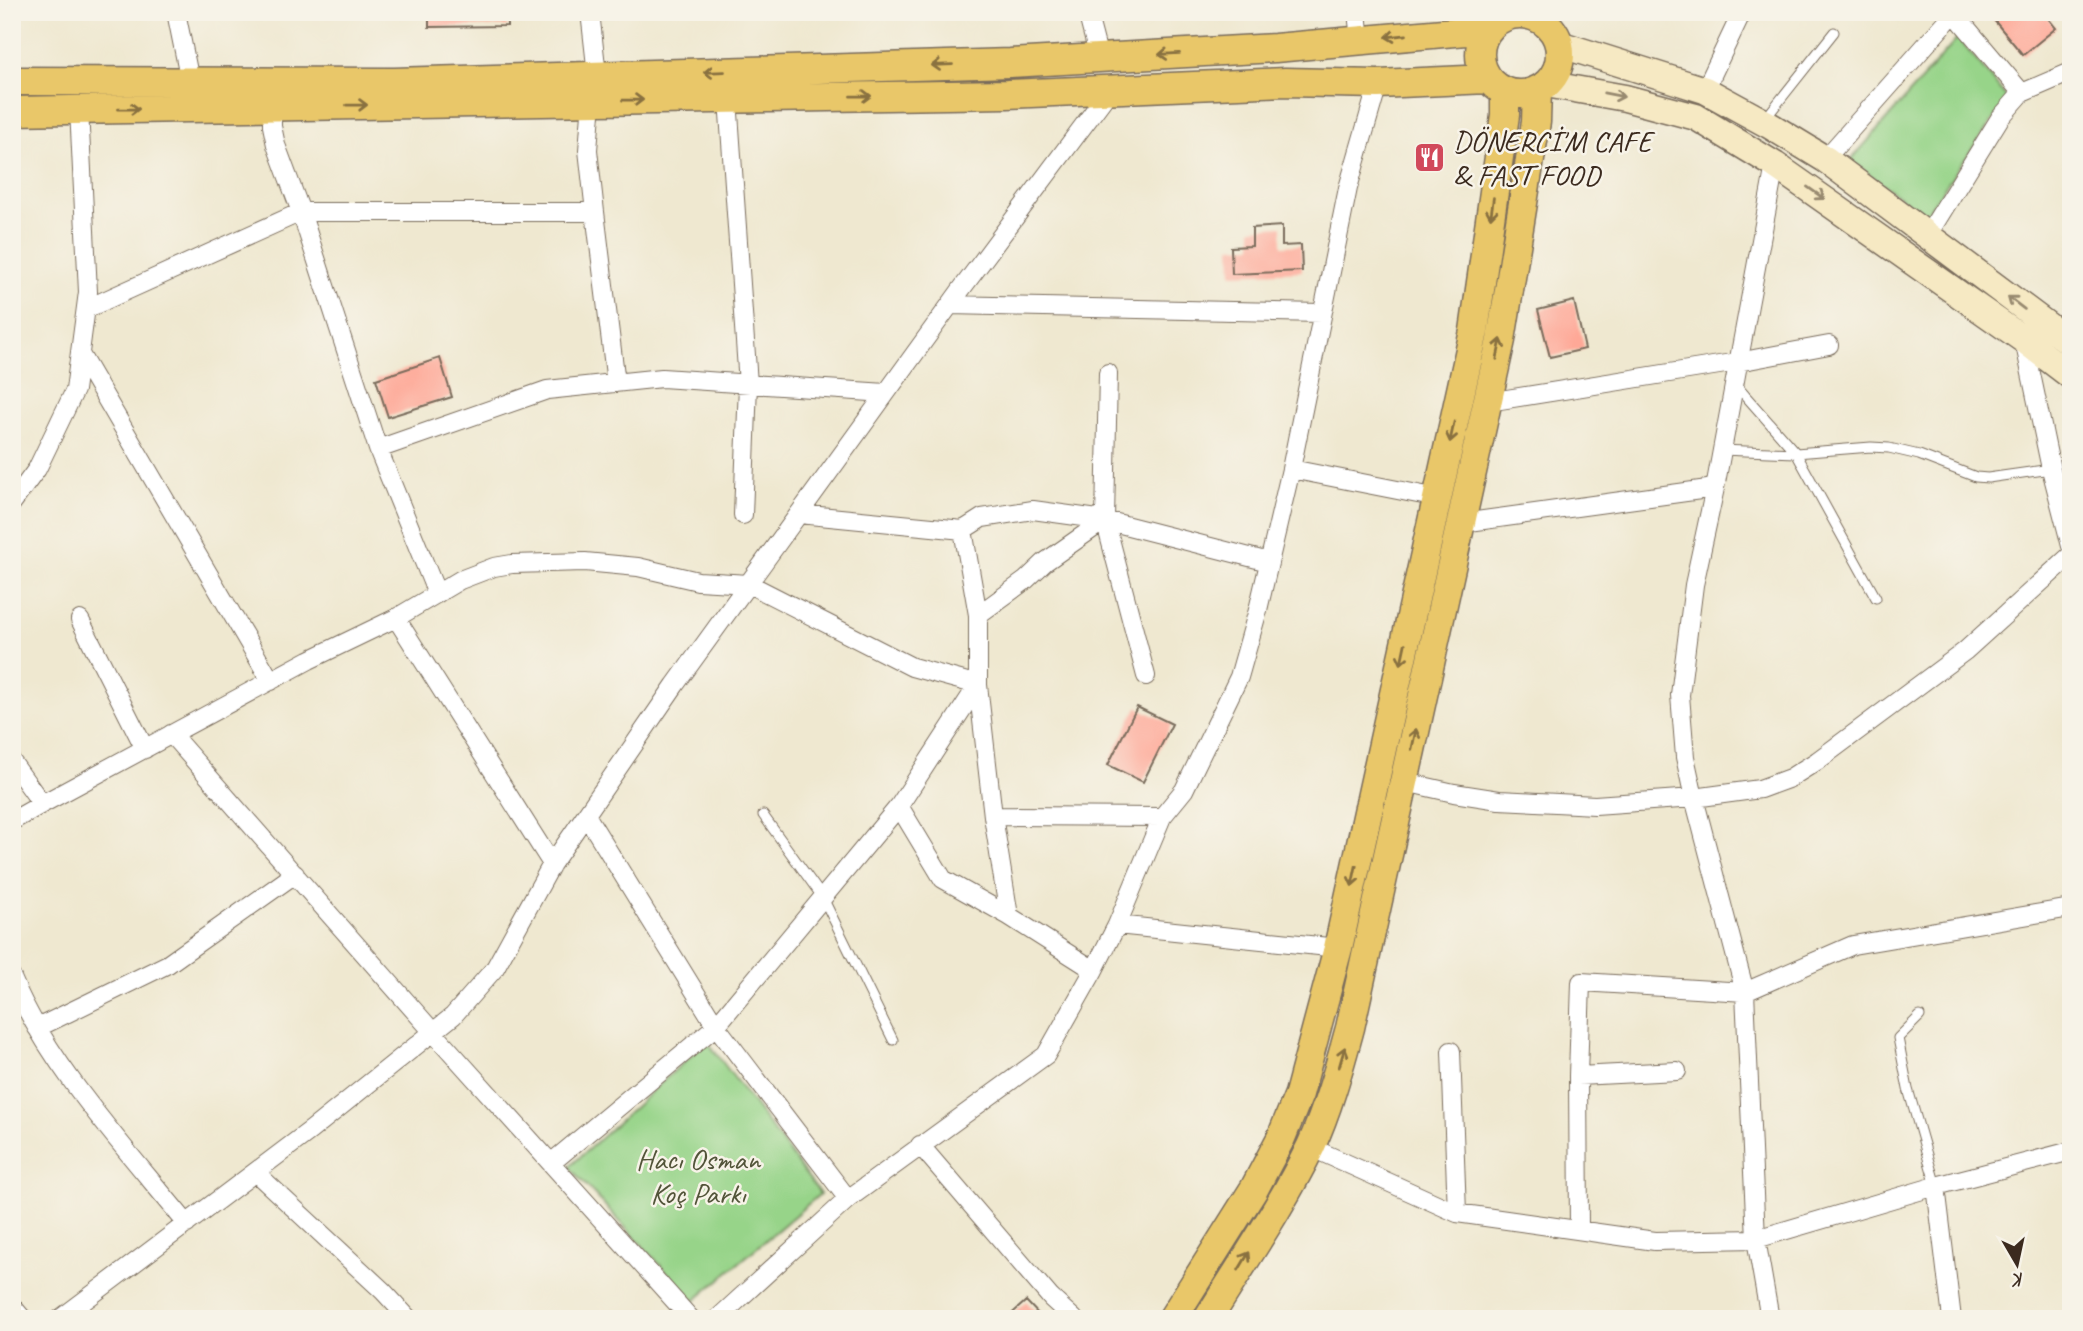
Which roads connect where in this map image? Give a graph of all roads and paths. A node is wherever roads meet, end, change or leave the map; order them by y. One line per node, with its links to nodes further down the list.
1 (176, 12): 14 (street)
2 (590, 12): 18 (street)
3 (1087, 12): 11 (street)
4 (1742, 12): 20 (street)
5 (1515, 13): 8 (main road); 9 (main road)
6 (1955, 13): 21 (street); 27 (street)
7 (1359, 26): 8 (main road, one-way to 7); 11 (main road, one-way to 11)
8 (1488, 29): 16 (main road)
9 (1558, 31): 17 (main road); 20 (main road)
10 (1834, 32): 26 (lane)
11 (1099, 58): 18 (main road, one-way to 18)
12 (2071, 72): 21 (street)
13 (12, 80): 14 (main road)
14 (190, 81): 18 (main road)
15 (1378, 84): 16 (main road); 19 (main road); 34 (street)
16 (1497, 85): 17 (main road); 53 (main road, one-way to 53)
17 (1542, 87): 28 (main road, one-way to 28); 46 (main road, one-way to 17)
18 (594, 88): 22 (main road, one-way to 22); 23 (main road, one-way to 18); 30 (street)
19 (1110, 90): 22 (main road, one-way to 19); 32 (street)
20 (1705, 90): 26 (main road)
21 (2022, 93): 31 (street)
22 (728, 99): 44 (street)
23 (272, 106): 24 (main road, one-way to 23); 29 (street)
24 (79, 109): 25 (main road); 33 (street)
25 (12, 111)
26 (1763, 122): 27 (main road)
27 (1825, 159): 31 (main road)
28 (1775, 165): 35 (main road, one-way to 35); 39 (street)
29 (301, 212): 30 (street); 33 (street); 47 (street)
30 (595, 212): 43 (street)
31 (1927, 236): 36 (main road, one-way to 31)
32 (950, 305): 34 (street); 45 (street)
33 (86, 309): 38 (street)
34 (1322, 313): 50 (street)
35 (2024, 340): 41 (main road); 51 (street)
36 (2071, 343)
37 (1829, 345): 39 (street)
38 (80, 354): 54 (street); 70 (street)
39 (1738, 362): 42 (street); 46 (street)
40 (1108, 373): 57 (street)
41 (2071, 376)
42 (1734, 382): 48 (street); 49 (lane)
43 (616, 383): 44 (street); 47 (street)
44 (748, 384): 45 (street); 55 (street)
45 (886, 393): 56 (street)
46 (1488, 402): 58 (main road)
47 (378, 449): 64 (street)
48 (1721, 450): 49 (lane); 52 (street)
49 (1796, 453): 51 (lane); 65 (lane)
50 (1291, 469): 53 (street); 62 (street)
51 (2051, 469): 60 (street)
52 (1715, 488): 58 (street); 76 (street)
53 (1438, 498): 90 (main road, one-way to 90)
54 (12, 503)
55 (743, 514)
56 (799, 514): 59 (street); 63 (street)
57 (1105, 520): 59 (street); 62 (street); 66 (street); 69 (street)
58 (1462, 523): 75 (main road, one-way to 58)
59 (963, 530): 66 (street)
60 (2071, 546)
61 (2071, 555): 76 (street)
62 (1269, 562): 82 (street)
63 (749, 584): 64 (street); 71 (street); 79 (street)
64 (437, 594): 67 (street)
65 (1877, 598)
66 (978, 615): 71 (street)
67 (396, 618): 70 (street); 84 (street)
68 (80, 620): 73 (street)
69 (1146, 676)
70 (271, 681): 72 (street)
71 (978, 685): 78 (street); 81 (street)
72 (171, 734): 73 (street); 85 (street)
73 (145, 749): 77 (street)
74 (12, 762): 77 (street)
75 (1405, 782): 76 (street); 103 (main road, one-way to 75)
76 (1694, 798): 93 (street)
77 (42, 804): 83 (street)
78 (899, 807): 86 (street); 88 (street)
79 (586, 815): 84 (street); 95 (street)
80 (763, 815): 86 (lane)
81 (993, 816): 82 (street); 88 (street)
82 (1162, 817): 89 (street)
83 (12, 821)
84 (552, 864): 97 (street)
85 (295, 874): 96 (street); 97 (street)
86 (824, 898): 95 (street); 98 (lane)
87 (2071, 908): 93 (street)
88 (1009, 916): 91 (street)
89 (1117, 925): 90 (street); 91 (street)
90 (1338, 948): 120 (main road)
91 (1094, 970): 102 (street)
92 (12, 978): 96 (street)
93 (1745, 992): 101 (street); 112 (street)
94 (1920, 1016): 107 (lane)
95 (716, 1026): 105 (street); 108 (street)
96 (37, 1028): 110 (street)
97 (433, 1032): 105 (street); 106 (street)
98 (893, 1040)
99 (1451, 1051): 109 (street)
100 (1677, 1071): 101 (street)
101 (1578, 1076): 111 (street)
102 (920, 1145): 108 (street); 119 (street)
103 (1310, 1147): 109 (street); 121 (main road, one-way to 103)
104 (2071, 1151): 107 (street)
105 (551, 1163): 117 (street)
106 (255, 1172): 110 (street); 116 (street)
107 (1936, 1186): 112 (street); 123 (street)
108 (848, 1199): 118 (street)
109 (1457, 1213): 111 (street)
110 (187, 1224): 115 (street)
111 (1579, 1230): 112 (street)
112 (1756, 1239): 122 (street)
113 (12, 1306): 114 (street)
114 (23, 1319)
115 (60, 1319)
116 (409, 1319)
117 (691, 1319)
118 (718, 1319)
119 (1074, 1319)
120 (1172, 1319)
121 (1208, 1319)
122 (1770, 1319)
123 (1952, 1319)

